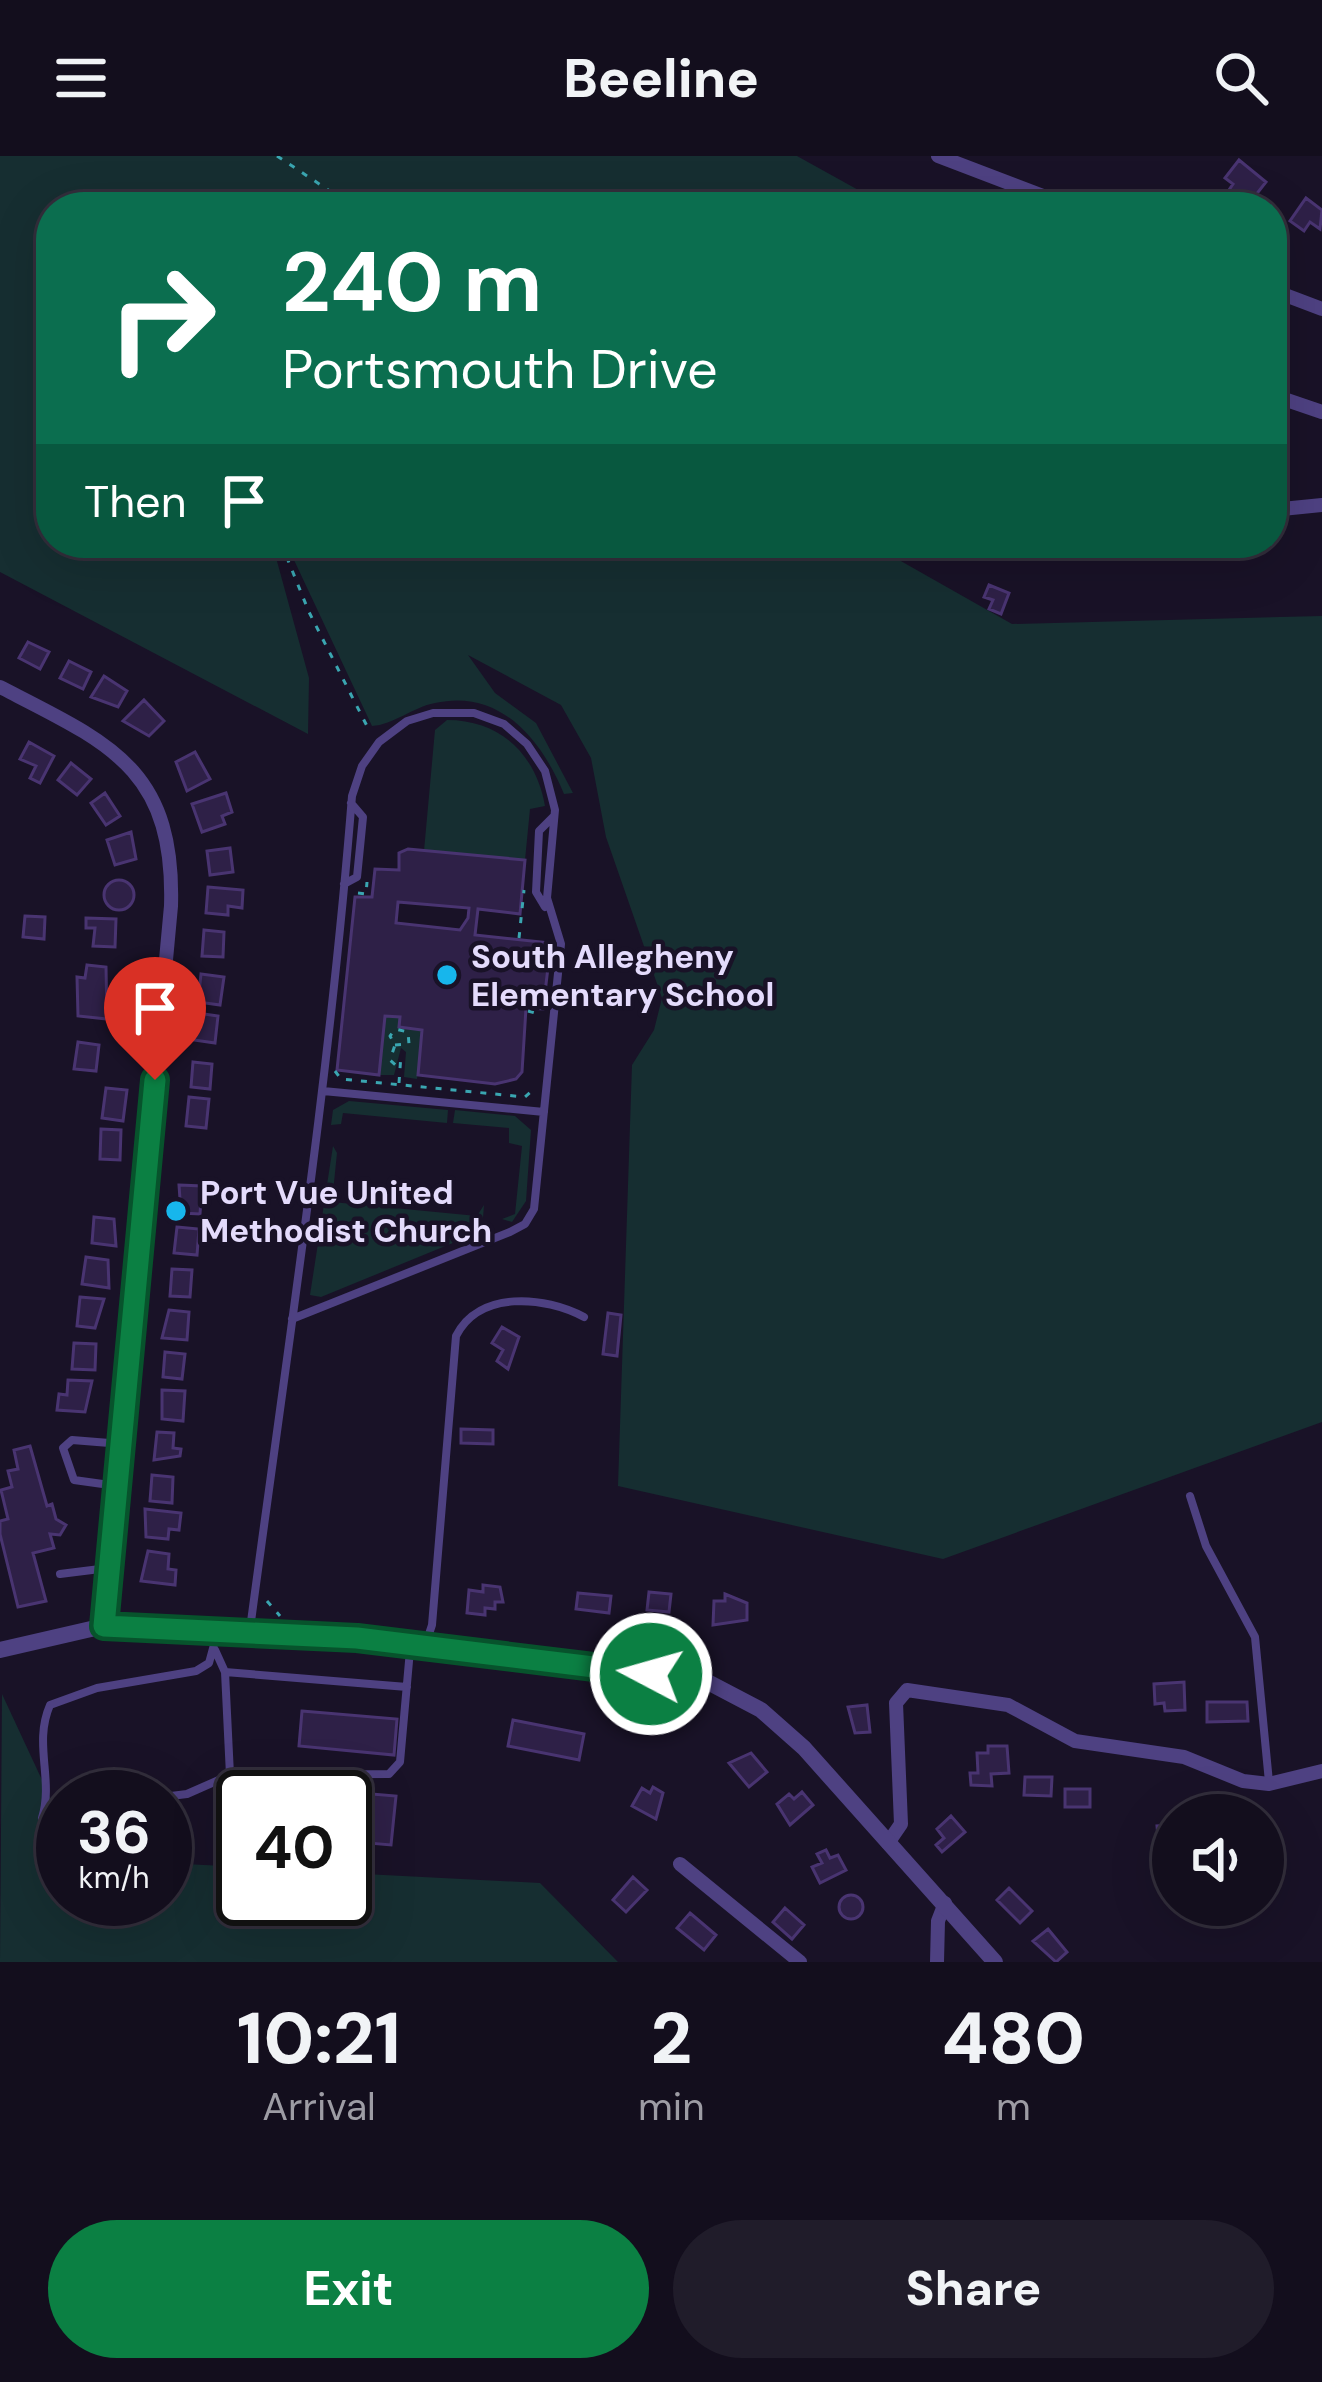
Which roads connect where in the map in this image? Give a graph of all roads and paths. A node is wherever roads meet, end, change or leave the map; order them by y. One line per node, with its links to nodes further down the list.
1 (278, 156): 3 (path)
2 (938, 156): 4 (street)
3 (332, 192)
4 (1033, 192)
5 (1287, 296): 6 (street)
6 (1322, 309)
7 (1287, 399): 8 (street)
8 (1322, 412)
9 (1322, 505): 10 (street)
10 (1287, 508)
11 (287, 558): 13 (path)
12 (0, 687): 28 (street)
13 (377, 744): 24 (lane); 25 (lane)
14 (368, 871): 15 (path)
15 (353, 893)
16 (528, 1011): 17 (path)
17 (540, 1031)
18 (395, 1045): 20 (path)
19 (401, 1054): 20 (path)
20 (400, 1069): 22 (path)
21 (335, 1071): 22 (path)
22 (398, 1084): 23 (path)
23 (535, 1088)
24 (323, 1091): 25 (lane); 27 (lane)
25 (544, 1112): 27 (lane)
26 (584, 1317): 37 (lane)
27 (292, 1318): 35 (lane)
28 (122, 1444): 29 (street); 29 (lane)
29 (118, 1486): 31 (street)
30 (1190, 1496): 45 (lane)
31 (110, 1568): 32 (lane); 33 (street)
32 (60, 1574)
33 (104, 1626): 34 (street); 36 (street)
34 (218, 1628): 35 (street); 38 (lane)
35 (250, 1630): 37 (street)
36 (0, 1648)
37 (417, 1649): 40 (lane); 46 (street)
38 (215, 1650): 39 (lane); 41 (lane)
39 (225, 1672): 40 (lane); 42 (lane)
40 (407, 1687): 44 (lane)
41 (44, 1770)
42 (230, 1770)
43 (1322, 1771): 45 (street)
44 (372, 1774)
45 (1269, 1784): 46 (street)
46 (888, 1843): 48 (street)
47 (680, 1864): 49 (street)
48 (945, 1903): 50 (street); 51 (street)
49 (800, 1962)
50 (937, 1962)
51 (995, 1962)

